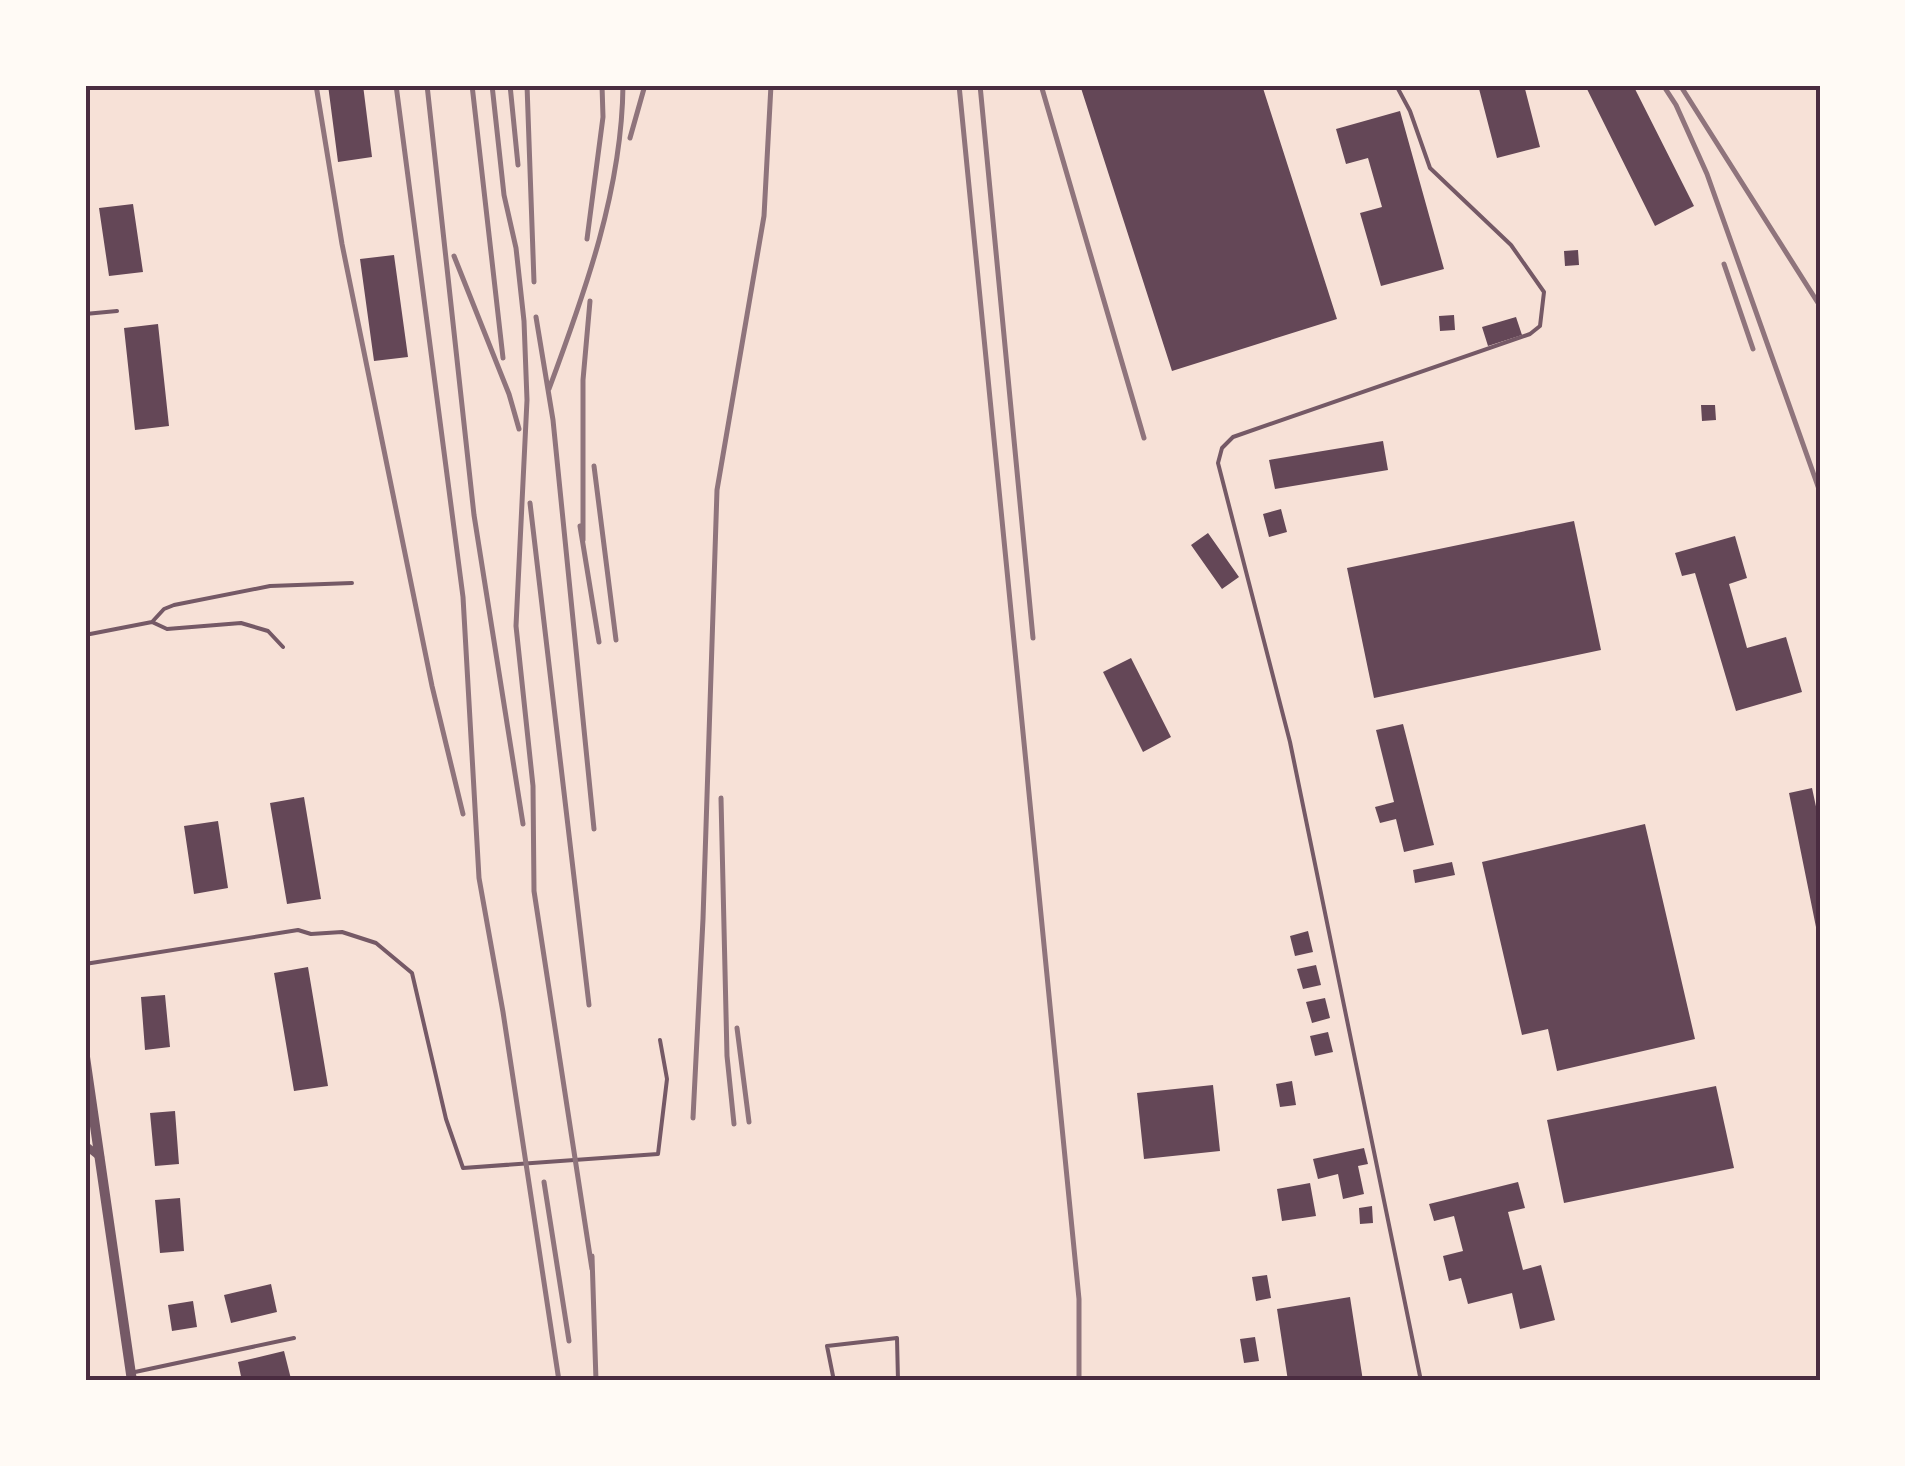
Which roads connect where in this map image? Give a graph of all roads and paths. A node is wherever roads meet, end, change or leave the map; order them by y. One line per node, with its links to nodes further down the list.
1 (1396, 85): 17 (lane)
2 (116, 311): 3 (lane)
3 (85, 314)
4 (352, 583): 5 (lane)
5 (152, 622): 6 (lane); 7 (lane)
6 (85, 635)
7 (282, 647)
8 (85, 964): 9 (lane)
9 (660, 1040)
10 (85, 1056): 12 (street)
11 (85, 1145): 12 (street)
12 (100, 1156): 14 (street)
13 (294, 1338): 14 (lane)
14 (131, 1377)
15 (834, 1381): 16 (lane)
16 (898, 1381)
17 (1421, 1381)

